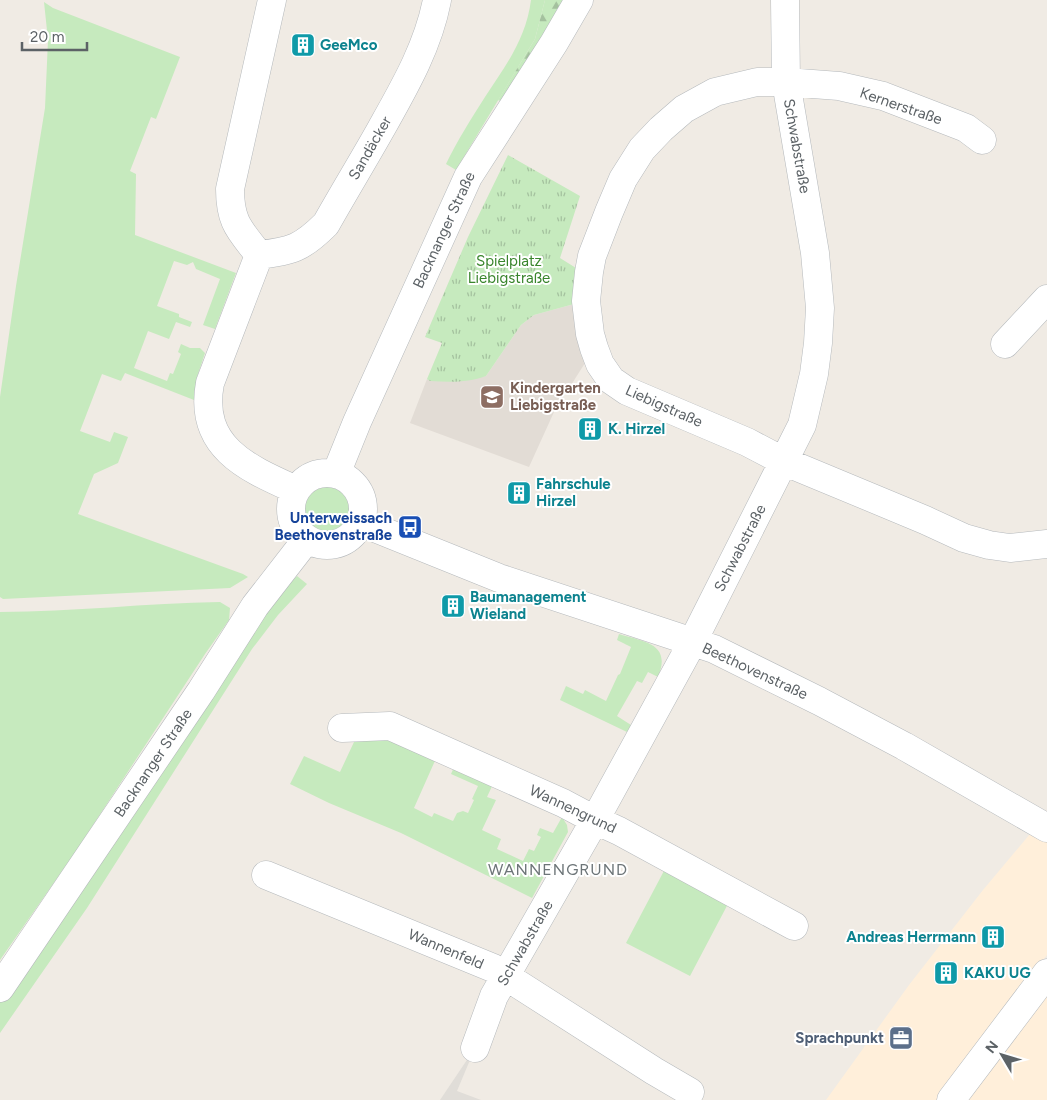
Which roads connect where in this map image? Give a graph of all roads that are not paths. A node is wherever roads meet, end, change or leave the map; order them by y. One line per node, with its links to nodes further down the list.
1 (272, 0): 7 (street)
2 (437, 0): 7 (street, Sandäcker)
3 (579, 0): 11 (street, Backnanger Straße)
4 (785, 0): 5 (street, Schwabstraße)
5 (786, 82): 6 (street, Kernerstraße); 10 (street, Schwabstraße); 10 (street, Liebigstraße)
6 (982, 140)
7 (260, 256): 12 (street)
8 (1047, 299): 9 (street)
9 (1005, 344)
10 (783, 461): 15 (street, Liebigstraße); 16 (street, Schwabstraße)
11 (336, 474): 12 (street); 13 (street)
12 (296, 490): 14 (street)
13 (360, 522): 14 (street); 16 (street, Beethovenstraße)
14 (307, 539): 24 (street, Backnanger Straße)
15 (1047, 544)
16 (692, 643): 18 (street, Schwabstraße); 19 (street, Beethovenstraße)
17 (342, 728): 18 (street, Wannengrund)
18 (595, 820): 21 (street, Wannengrund); 23 (street, Schwabstraße)
19 (1047, 828)
20 (266, 875): 23 (street, Wannenfeld)
21 (794, 926)
22 (1047, 973): 27 (street)
23 (506, 977): 25 (street, Schwabstraße); 26 (street, Wannenfeld)
24 (0, 988)
25 (474, 1048)
26 (690, 1092)
27 (951, 1100)

